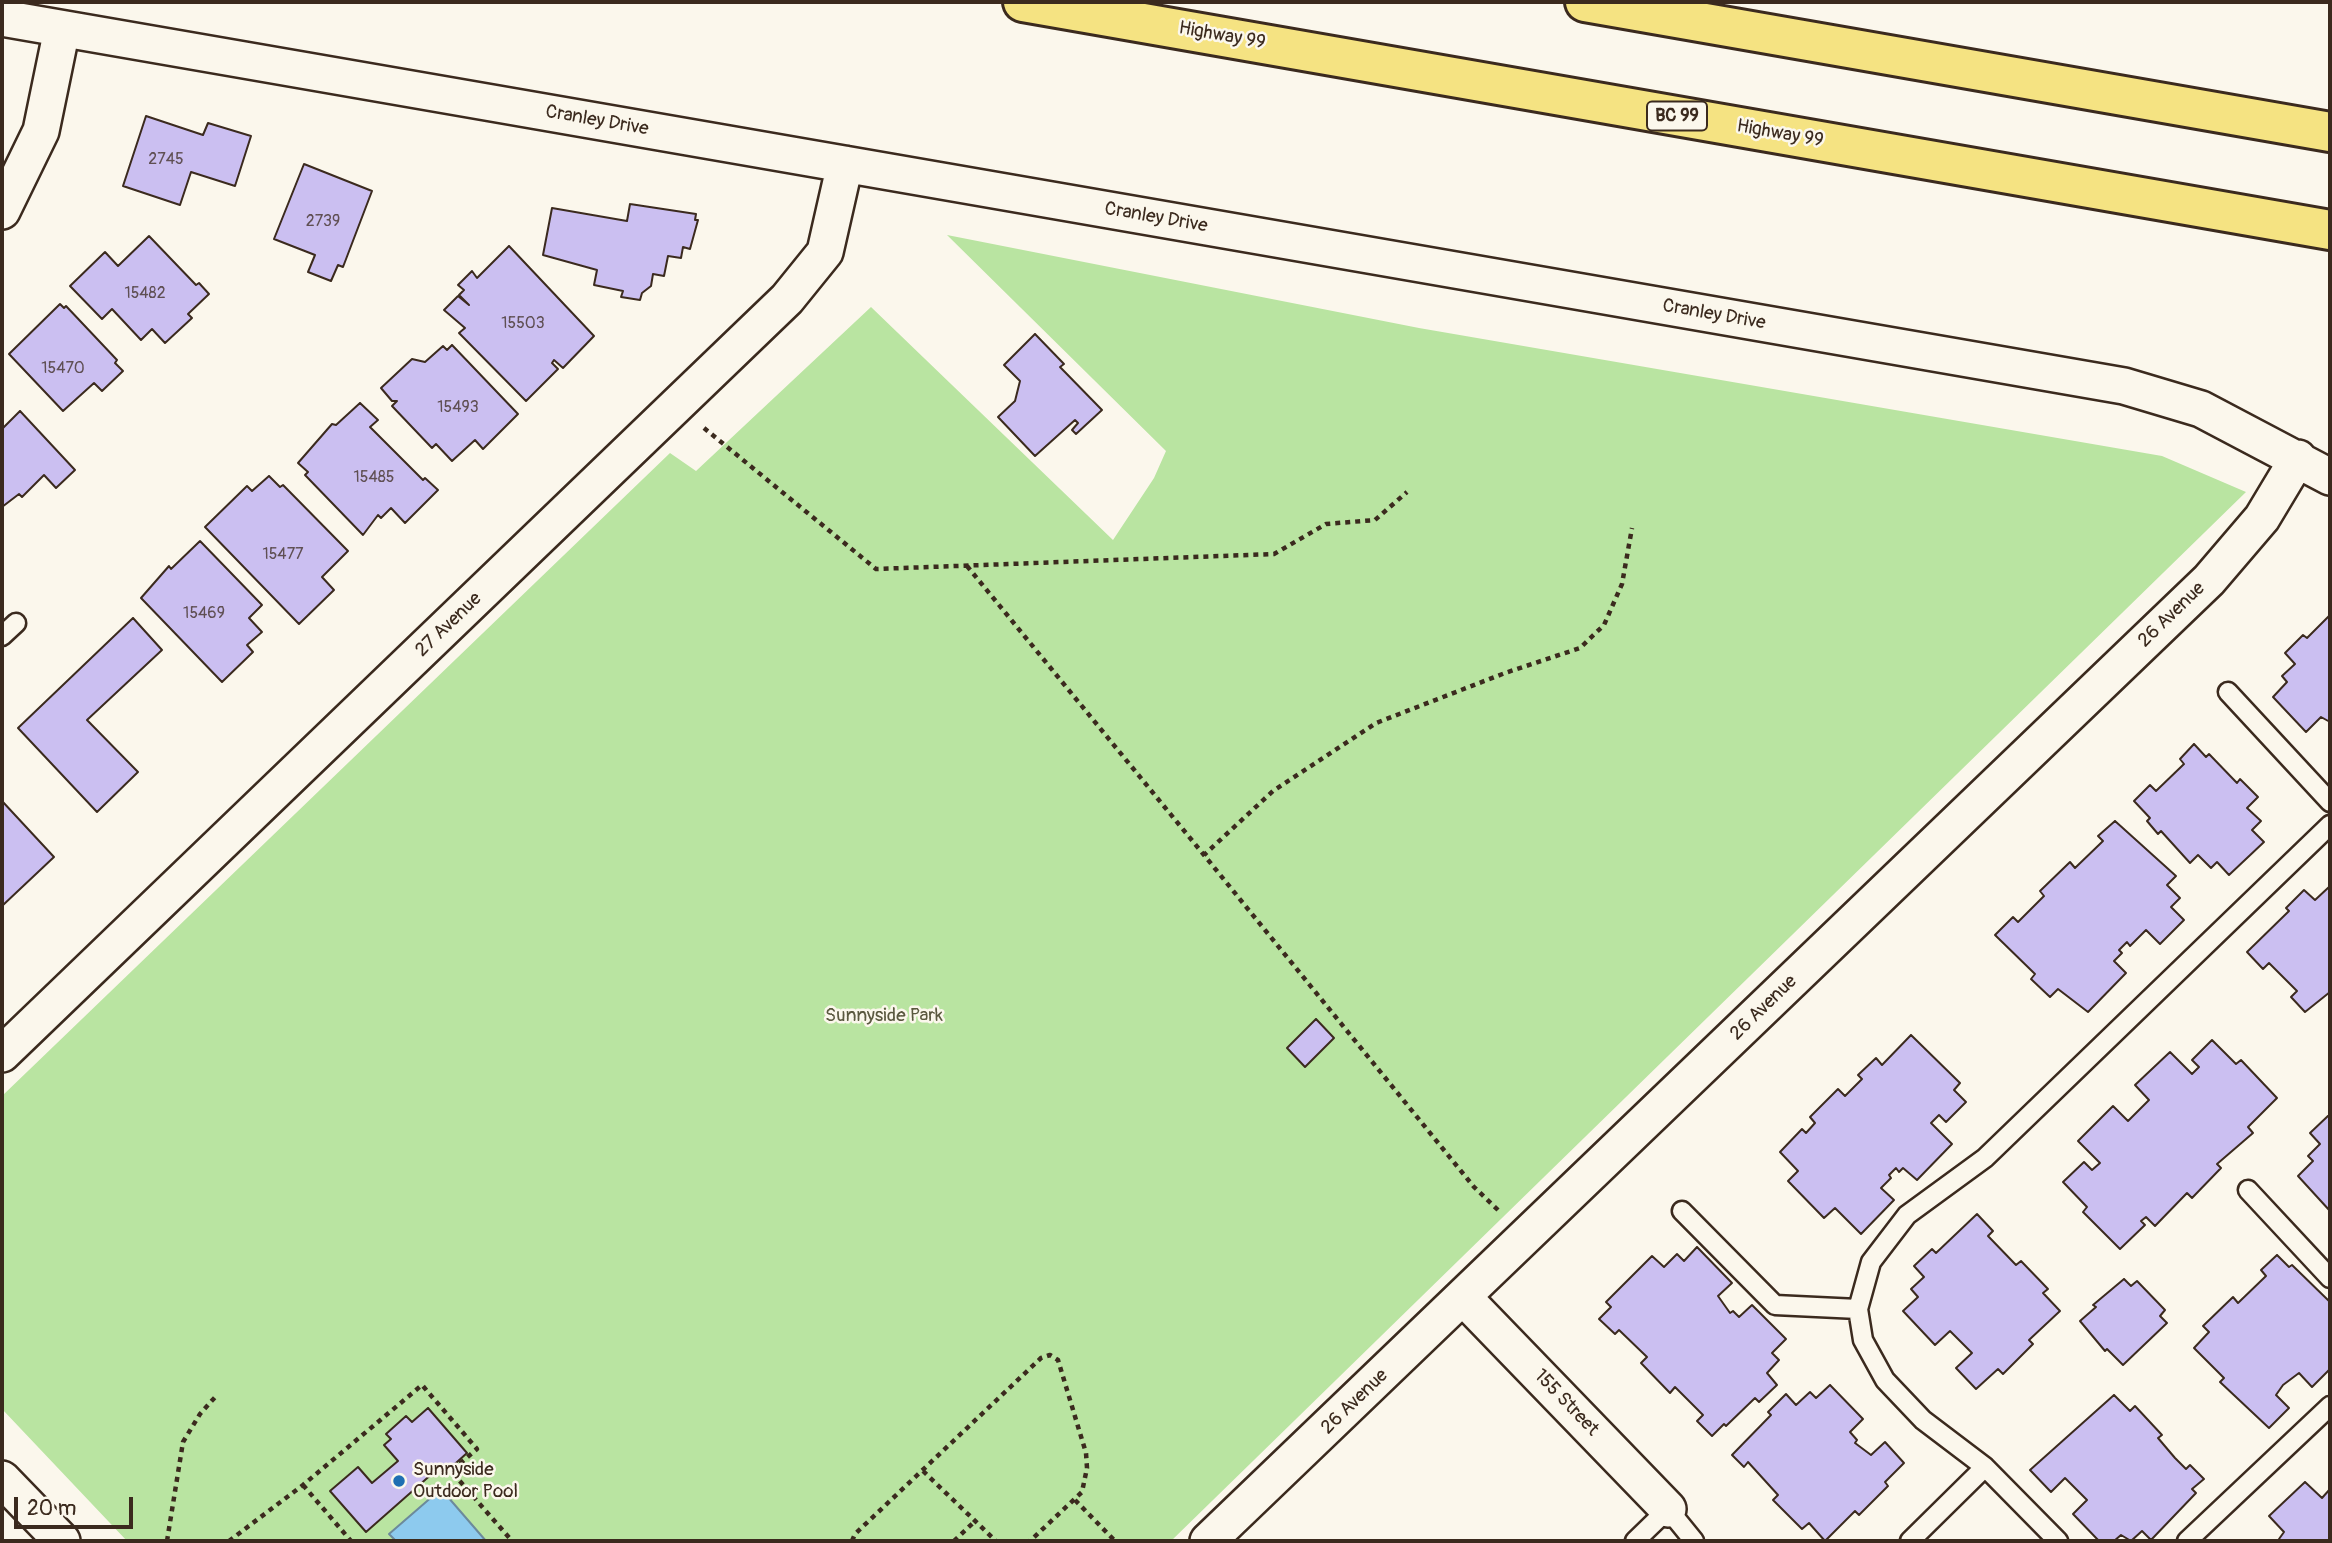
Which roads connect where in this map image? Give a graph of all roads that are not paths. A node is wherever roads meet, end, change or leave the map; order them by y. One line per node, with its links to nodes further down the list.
1 (1023, 2): 8 (highway, Highway 99 / BC 99)
2 (1585, 2): 5 (highway)
3 (2, 19): 4 (street, Cranley Drive)
4 (62, 29): 6 (street, Cranley Drive); 7 (street)
5 (2330, 132)
6 (845, 164): 9 (street, Cranley Drive); 16 (street, 27 Avenue)
7 (2, 212)
8 (2330, 230)
9 (2298, 457): 10 (street, Cranley Drive); 20 (street, 26 Avenue)
10 (2330, 477)
11 (16, 623): 12 (lane)
12 (2, 636)
13 (2228, 692): 14 (lane)
14 (2330, 802)
15 (2330, 825): 21 (lane)
16 (2, 1054)
17 (2248, 1190): 19 (lane)
18 (1682, 1211): 21 (lane)
19 (2330, 1278)
20 (1464, 1298): 25 (street, 155 Street); 28 (street, 26 Avenue)
21 (1858, 1309): 23 (lane)
22 (2330, 1406): 32 (lane)
23 (1985, 1467): 30 (lane); 31 (lane)
24 (2, 1479): 27 (street)
25 (1668, 1509): 26 (lane); 29 (lane)
26 (1696, 1540)
27 (62, 1541)
28 (1208, 1541)
29 (1634, 1541)
30 (1910, 1541)
31 (2058, 1541)
32 (2188, 1541)

